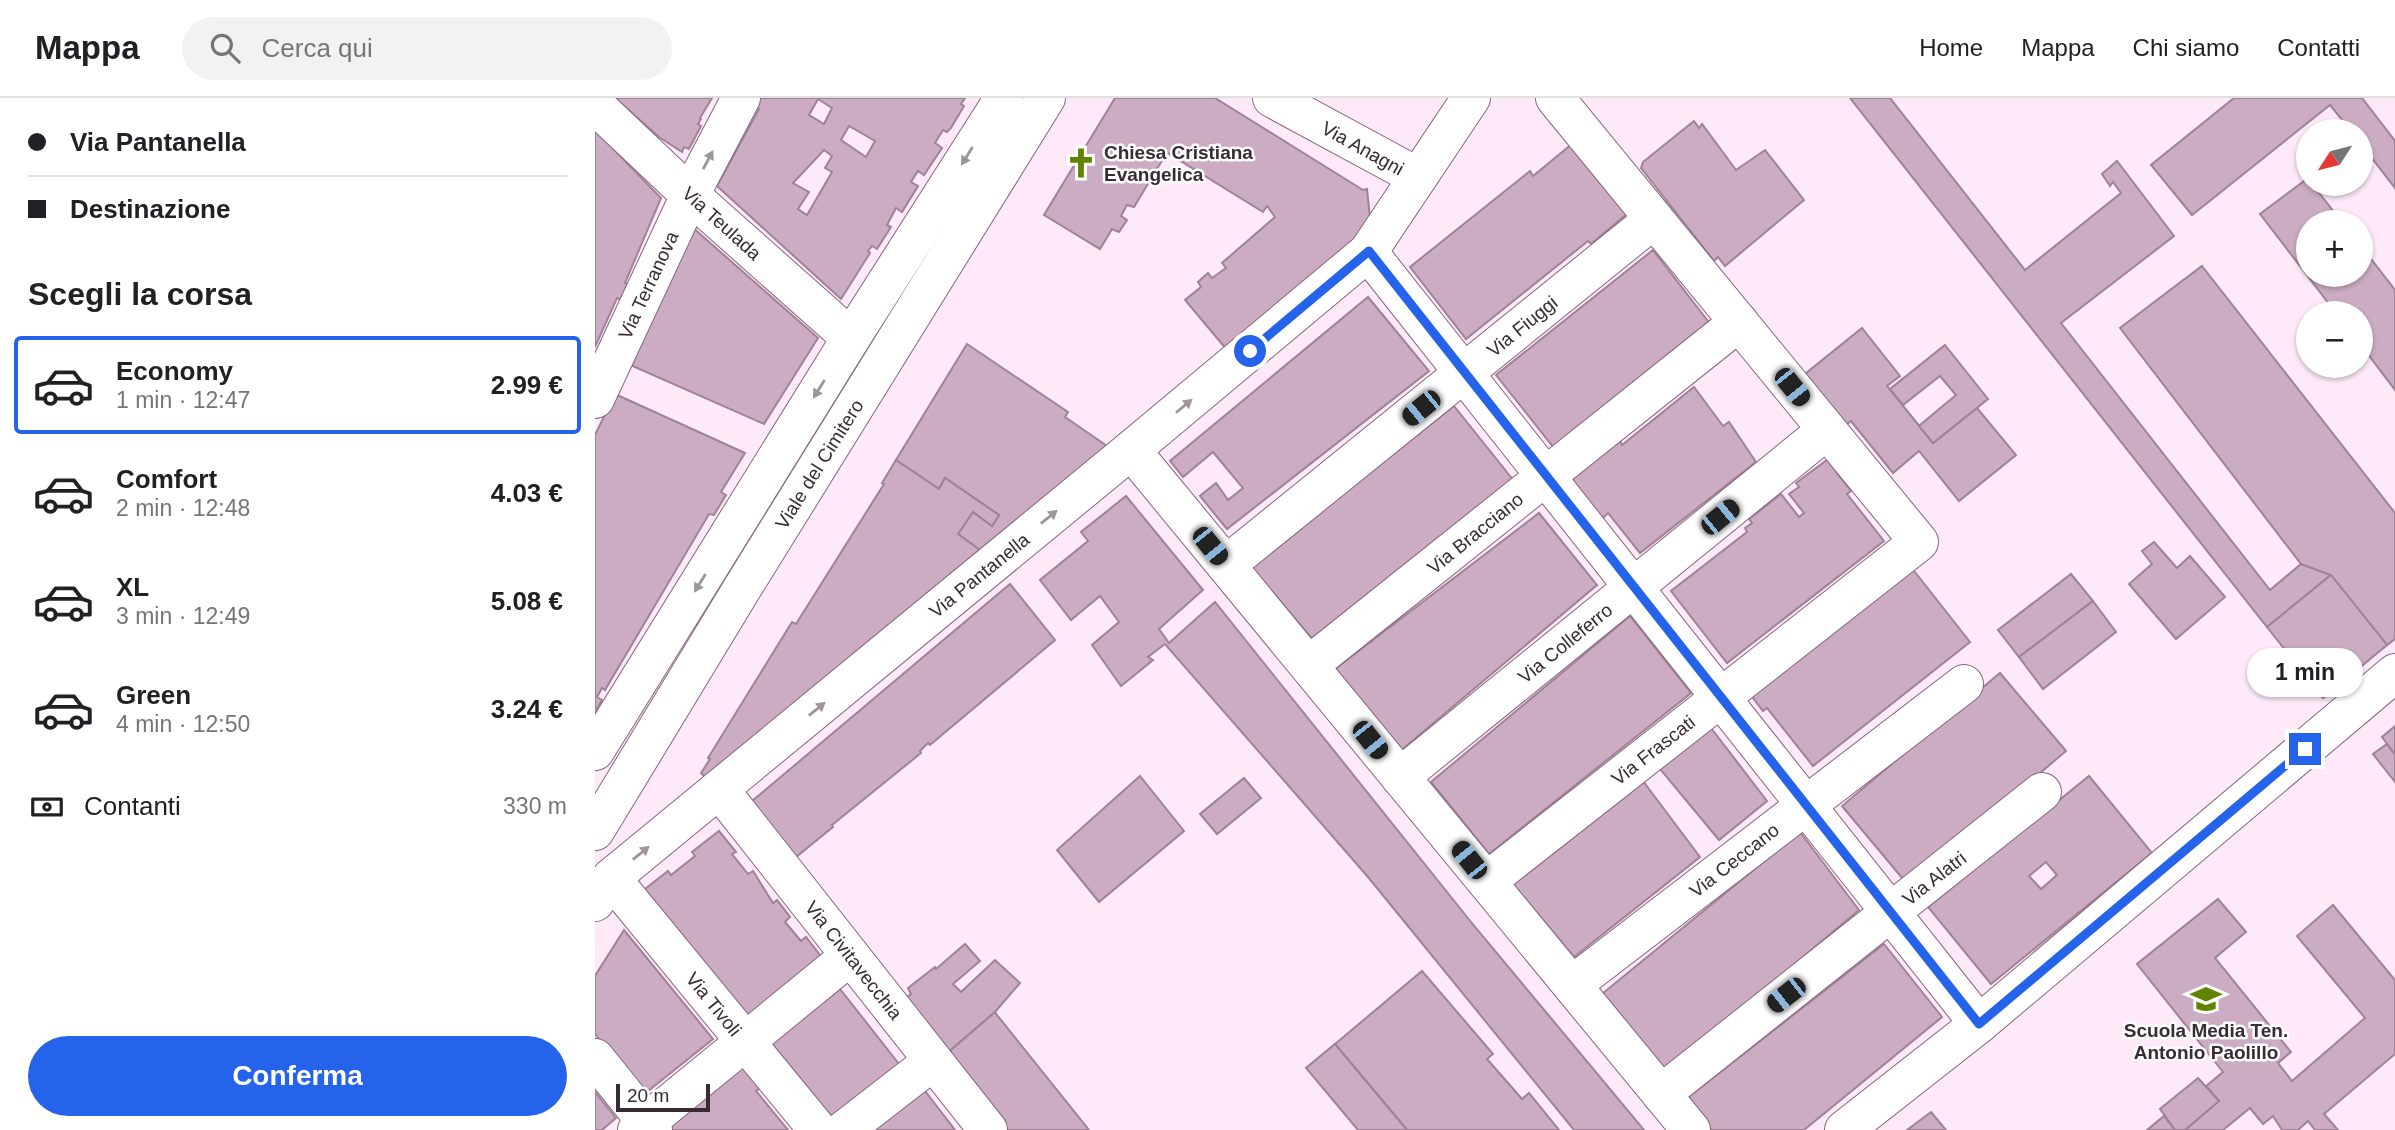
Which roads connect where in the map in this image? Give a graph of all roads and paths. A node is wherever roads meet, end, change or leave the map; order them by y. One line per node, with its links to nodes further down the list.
1 (741, 98): 9 (street, Via Terranova, one-way to 1)
2 (1004, 98): 13 (street, Viale del Cimitero, one-way to 13)
3 (1046, 98): 30 (street, Viale del Cimitero)
4 (1272, 98): 8 (street, Via Anagni)
5 (1471, 98): 8 (street, Via Pantanella)
6 (1555, 98): 10 (street)
7 (595, 105): 9 (street, Via Teulada)
8 (1418, 177): 11 (street, Via Pantanella)
9 (690, 195): 13 (street, Via Teulada); 15 (street, Via Terranova)
10 (1654, 219): 12 (street); 14 (street, Via Fiuggi)
11 (1369, 251): 14 (street); 17 (street, Via Pantanella, one-way to 11)
12 (1739, 322): 16 (street); 18 (street, Via Bracciano)
13 (851, 338): 25 (street, Viale del Cimitero, one-way to 25)
14 (1464, 373): 18 (street); 19 (street, Via Fiuggi)
15 (595, 399)
16 (1827, 430): 20 (street, Via Colleferro); 24 (street, Via Frascati)
17 (1131, 450): 19 (street); 27 (street, Via Pantanella, one-way to 17)
18 (1546, 476): 20 (street); 21 (street, Via Bracciano)
19 (1226, 565): 21 (street)
20 (1633, 587): 24 (street); 26 (street, Via Colleferro)
21 (1309, 665): 26 (street)
22 (2395, 673): 36 (street)
23 (1963, 684): 29 (street, Via Ceccano)
24 (1720, 697): 29 (street); 31 (street, Via Frascati)
25 (595, 751)
26 (1400, 777): 31 (street)
27 (719, 789): 32 (street, Via Pantanella, one-way to 27); 34 (street, Via Civitavecchia)
28 (2042, 792): 33 (street, Via Alatri)
29 (1806, 805): 33 (street); 35 (street, Via Ceccano)
30 (595, 831)
31 (1487, 881): 35 (street)
32 (603, 890): 37 (street, Via Tivoli)
33 (1890, 912): 36 (street); 40 (street, Via Alatri)
34 (851, 956): 37 (street); 39 (street, Via Civitavecchia)
35 (1572, 985): 40 (street)
36 (1979, 1024): 46 (street)
37 (745, 1042): 41 (street); 42 (street, Via Tivoli)
38 (595, 1058): 41 (street)
39 (933, 1061): 43 (street); 44 (street, Via Civitavecchia)
40 (1661, 1094): 45 (street)
41 (645, 1127)
42 (818, 1130)
43 (844, 1130)
44 (988, 1130)
45 (1691, 1130)
46 (1844, 1130)

